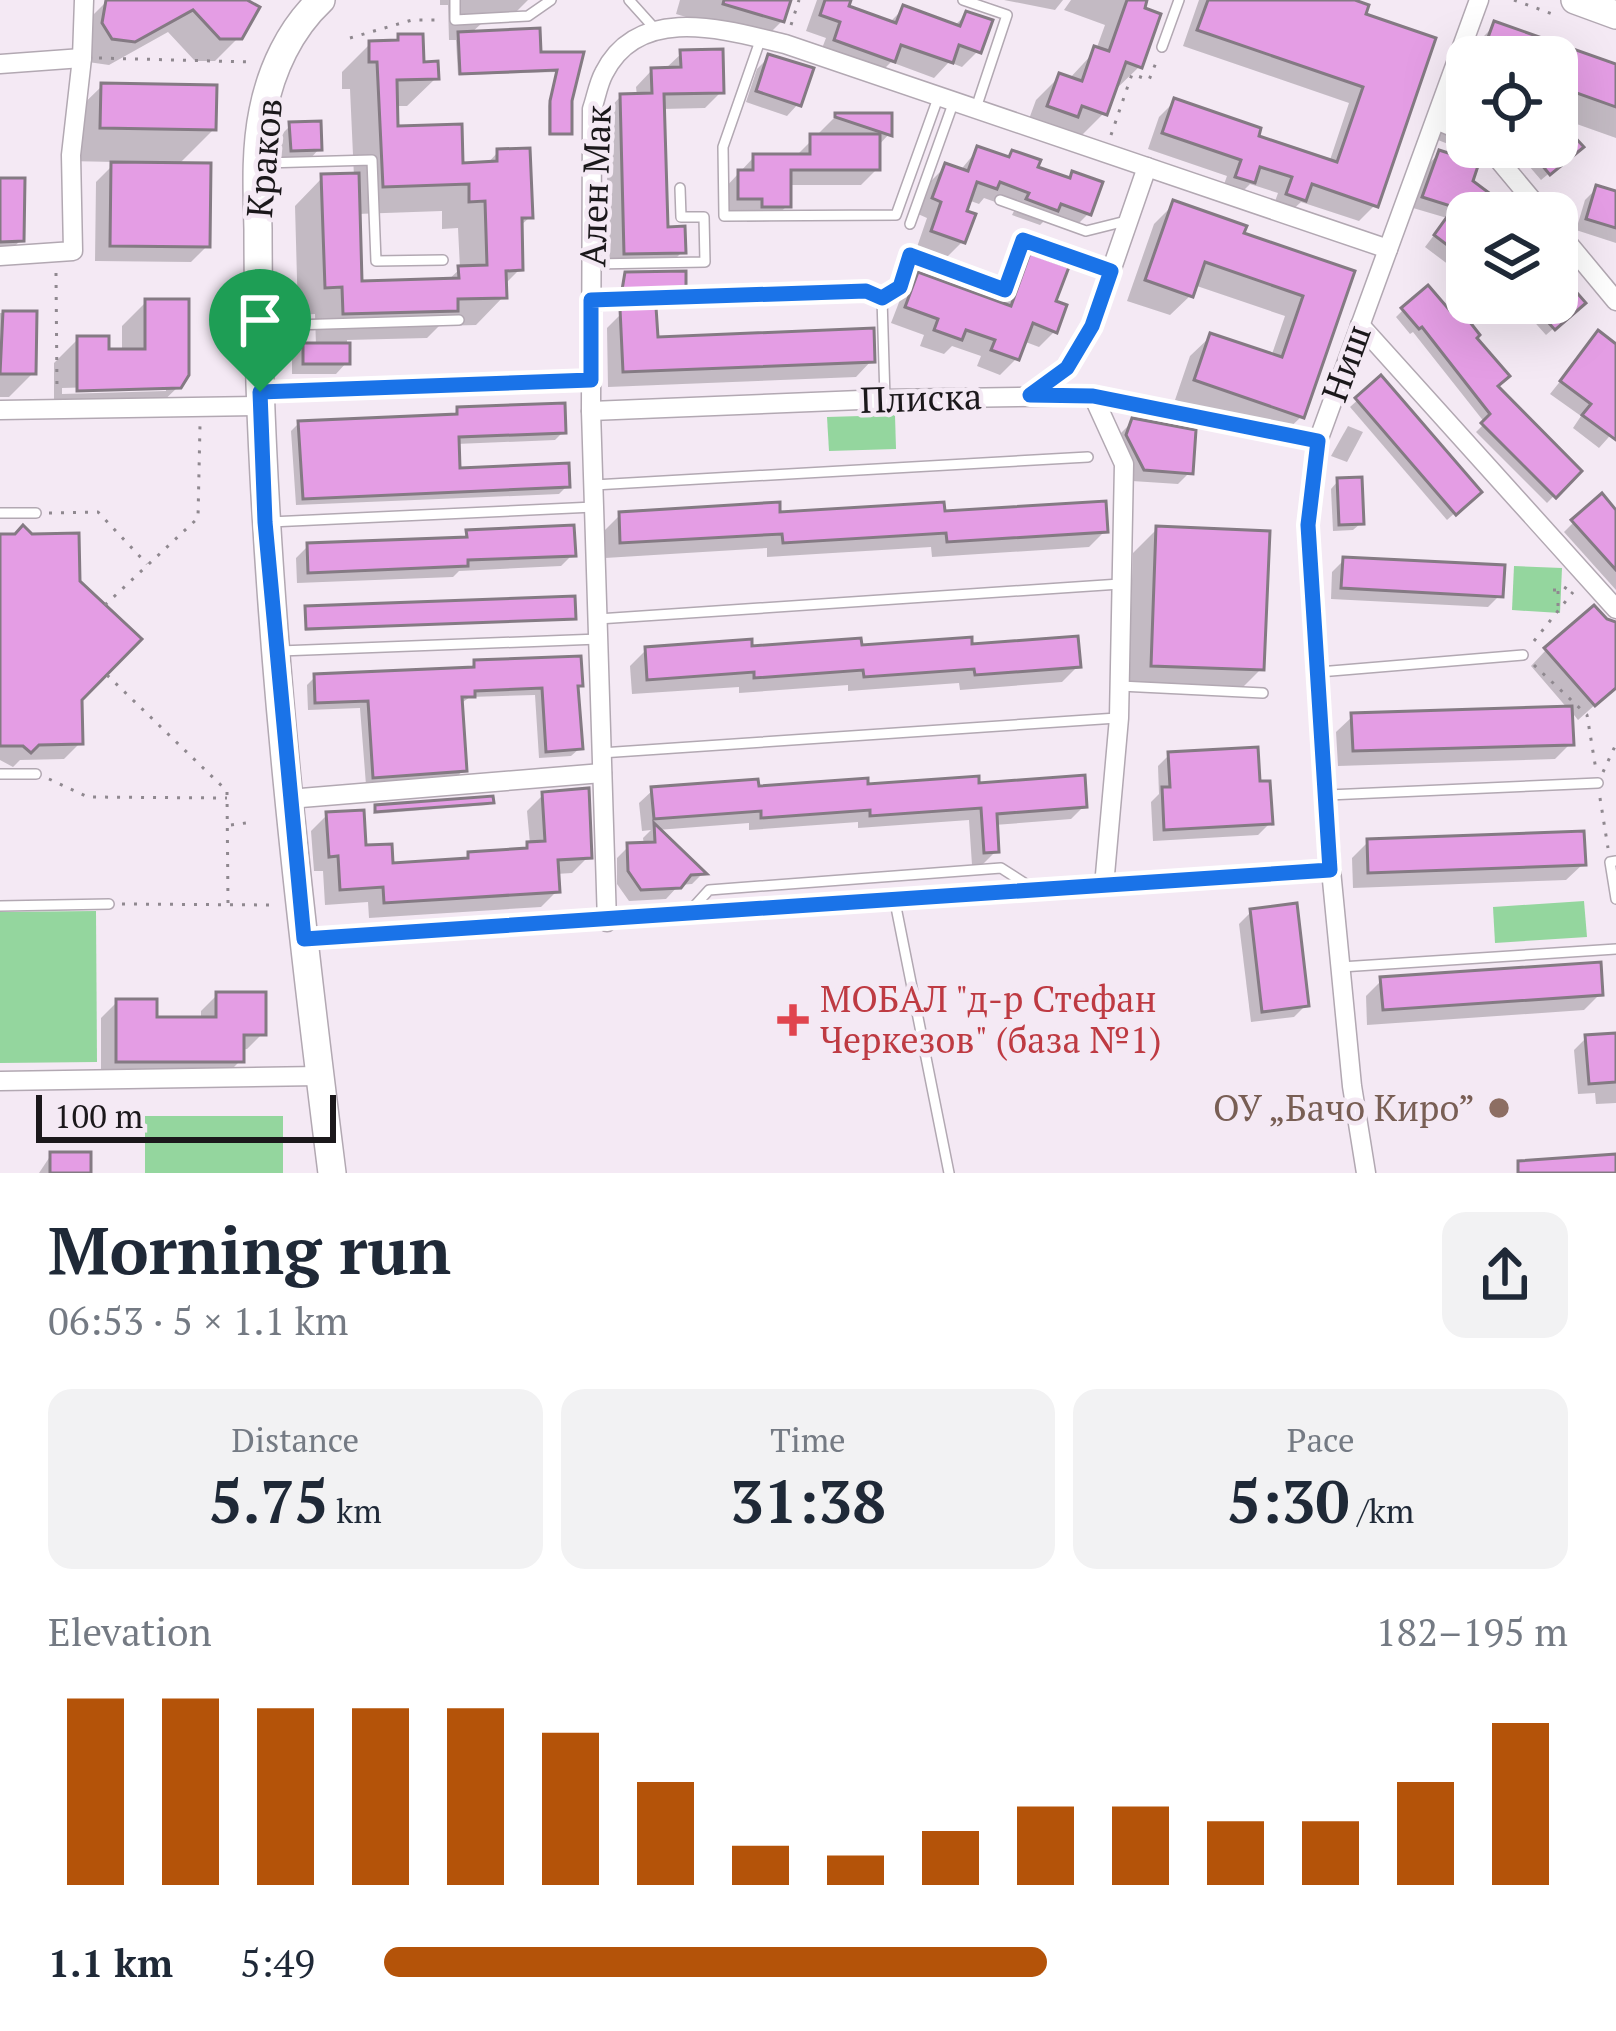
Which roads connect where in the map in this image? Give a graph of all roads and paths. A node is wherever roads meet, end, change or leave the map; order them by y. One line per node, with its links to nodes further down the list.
1 (84, 0): 18 (street)
2 (455, 0): 12 (lane)
3 (551, 0): 12 (lane)
4 (628, 0): 13 (lane)
5 (799, 0): 16 (path)
6 (963, 0): 22 (lane)
7 (1179, 0): 17 (lane)
8 (1479, 0): 24 (street, Ниш)
9 (1575, 0): 11 (main road)
10 (314, 3): 19 (main road, Краков)
11 (1616, 15)
12 (455, 20): 14 (path)
13 (656, 30): 15 (street); 39 (street, Ален Мак)
14 (350, 38)
15 (760, 38): 16 (street); 21 (lane)
16 (785, 44): 21 (street)
17 (1162, 46): 23 (path)
18 (82, 58): 19 (path); 20 (street); 35 (street)
19 (277, 62): 26 (main road, Краков)
20 (0, 64)
21 (947, 98): 22 (street); 33 (lane)
22 (976, 108): 27 (street)
23 (1117, 118)
24 (1436, 121): 25 (street); 34 (street, Ниш)
25 (1446, 125)
26 (257, 164): 38 (lane); 46 (main road, Краков)
27 (1147, 167): 32 (street); 34 (street)
28 (1506, 168): 30 (street)
29 (680, 188): 39 (lane)
30 (1526, 192)
31 (1000, 200): 32 (lane)
32 (1128, 221): 40 (street)
33 (910, 224)
34 (1388, 249): 45 (street, Ниш)
35 (56, 253): 37 (street); 53 (path)
36 (1578, 255): 43 (street)
37 (0, 256)
38 (443, 260)
39 (591, 264): 42 (street, Ален Мак)
40 (1111, 271): 41 (lane); 48 (street)
41 (882, 298): 42 (lane); 51 (lane)
42 (591, 300): 47 (street, Ален Мак)
43 (1616, 301)
44 (459, 320): 46 (lane)
45 (1360, 325): 56 (street, Ниш); 64 (street)
46 (259, 326): 50 (main road, Краков)
47 (591, 380): 50 (lane); 55 (street, Ален Мак)
48 (1030, 395): 49 (street, Плиска); 51 (street, Плиска)
49 (1093, 396): 56 (street, Плиска); 65 (street)
50 (261, 399): 52 (street); 62 (main road, Краков)
51 (885, 399): 55 (street, Плиска)
52 (200, 407): 53 (street); 63 (path)
53 (57, 409): 54 (street)
54 (0, 410)
55 (591, 411): 58 (street, Ален Мак)
56 (1318, 441): 73 (street, Ниш)
57 (1088, 458): 58 (lane)
58 (594, 485): 59 (street, Ален Мак)
59 (594, 507): 62 (lane); 70 (street, Ален Мак)
60 (0, 513): 61 (lane)
61 (36, 513): 63 (path)
62 (265, 522): 71 (main road, Краков)
63 (147, 564): 67 (path)
64 (1587, 576): 68 (street); 69 (path)
65 (1122, 584): 70 (lane); 75 (street)
66 (1558, 590): 69 (path)
67 (105, 605)
68 (1616, 609)
69 (1558, 611): 72 (path)
70 (598, 629): 71 (lane); 79 (street, Ален Мак)
71 (276, 651): 85 (main road, Краков)
72 (1523, 655): 73 (lane); 82 (path)
73 (1315, 672): 83 (street, Ниш)
74 (107, 675): 84 (path)
75 (1120, 686): 76 (lane); 77 (street)
76 (1263, 693)
77 (1119, 718): 79 (lane); 90 (street)
78 (1616, 743): 82 (path)
79 (602, 763): 85 (street); 99 (street, Ален Мак)
80 (0, 774): 81 (lane)
81 (36, 774): 84 (path)
82 (1598, 784): 83 (lane); 88 (path)
83 (1327, 795): 89 (street, Ниш)
84 (227, 799): 87 (path)
85 (289, 800): 96 (main road, Краков)
86 (253, 822): 87 (path)
87 (227, 825): 95 (path)
88 (1613, 861): 92 (lane)
89 (1330, 870): 90 (street); 102 (street, Ниш)
90 (1104, 886): 91 (street)
91 (1036, 890): 93 (street); 98 (lane)
92 (1616, 899)
93 (895, 900): 98 (street); 106 (lane)
94 (109, 904): 95 (path); 97 (lane)
95 (228, 904): 96 (path)
96 (300, 905): 100 (main road, Краков)
97 (0, 906)
98 (686, 916): 99 (street)
99 (607, 922): 100 (street)
100 (304, 939): 103 (main road, Краков)
101 (1616, 949): 102 (lane)
102 (1341, 967): 107 (street, Ниш)
103 (319, 1076): 104 (street); 105 (main road, Краков)
104 (0, 1081)
105 (332, 1173)
106 (949, 1173)
107 (1366, 1173)

